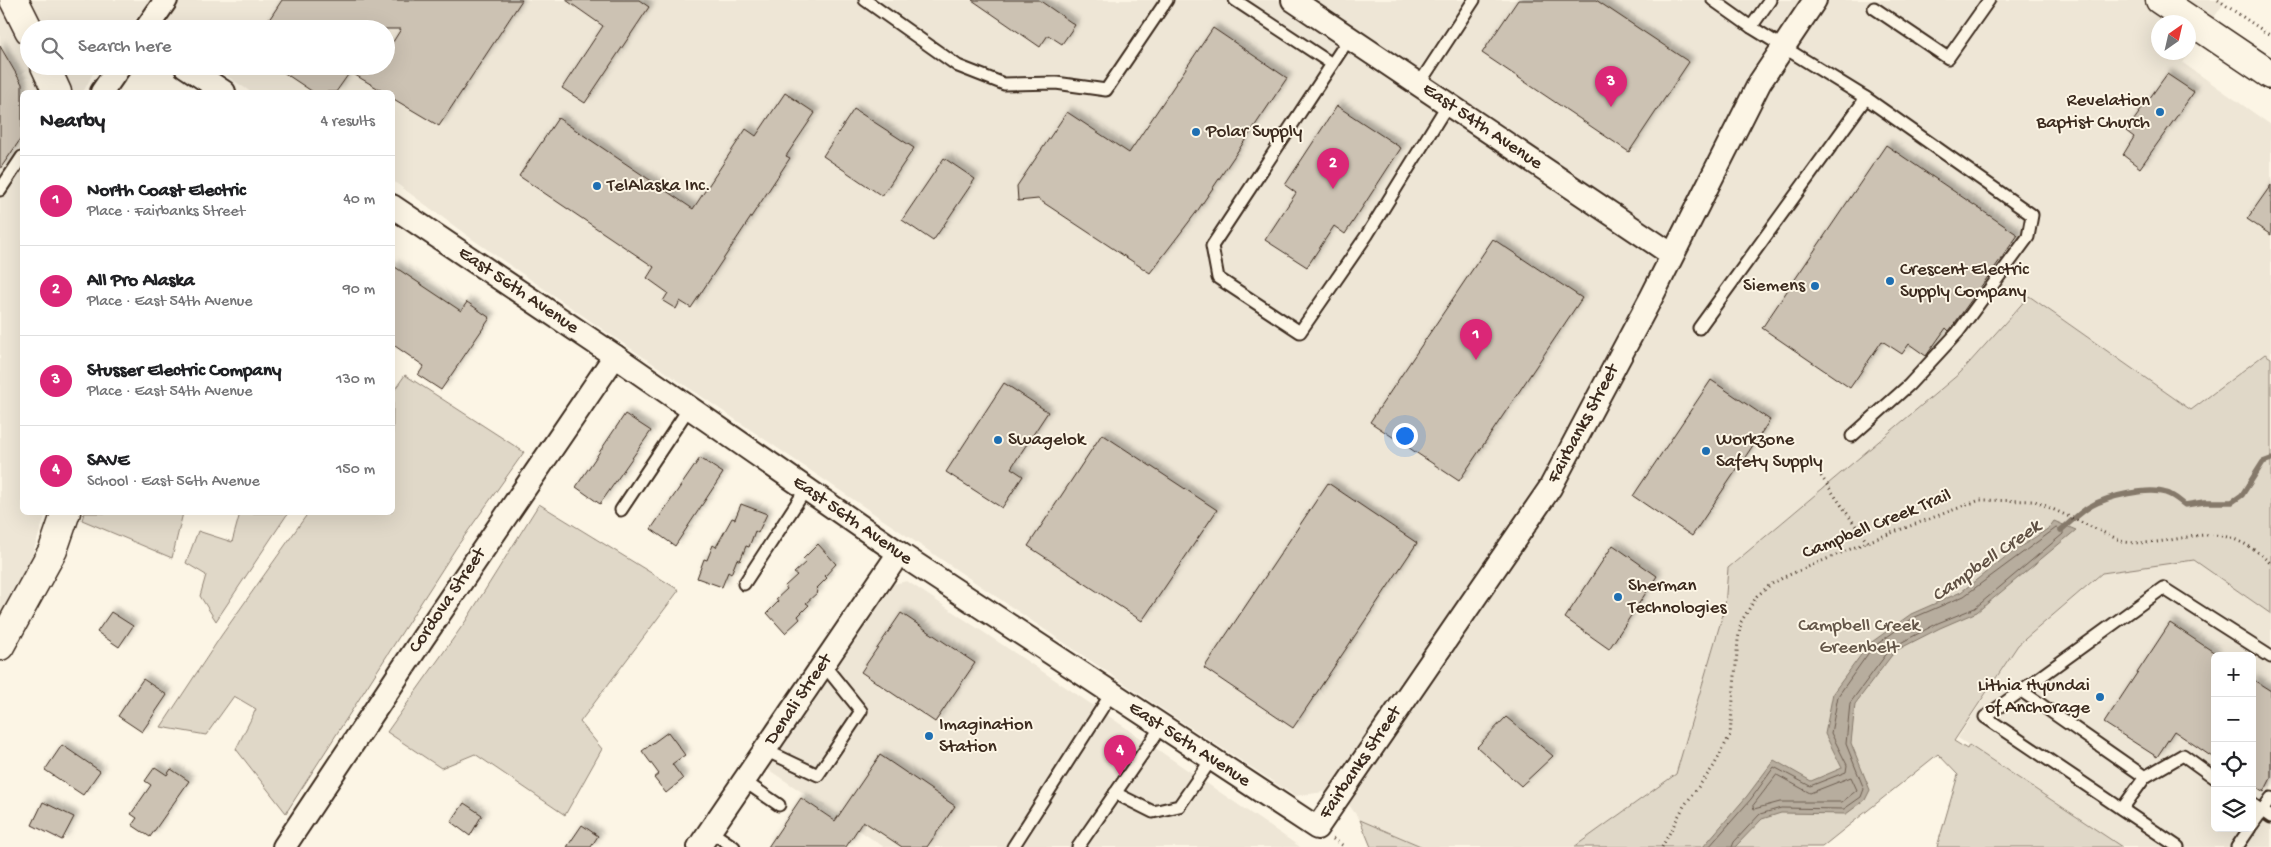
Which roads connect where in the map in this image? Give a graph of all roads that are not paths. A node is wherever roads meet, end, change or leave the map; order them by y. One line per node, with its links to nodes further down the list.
1 (14, 0): 14 (street)
2 (166, 0): 15 (street)
3 (865, 0): 4 (lane)
4 (1167, 0)
5 (1235, 0): 19 (lane)
6 (1293, 0): 17 (street, East 54th Avenue)
7 (1474, 0): 24 (lane)
8 (1713, 0): 16 (lane)
9 (1770, 0): 16 (lane)
10 (1815, 0): 18 (street, Fairbanks Street)
11 (1989, 0): 13 (lane)
12 (2160, 0): 23 (street)
13 (1874, 8)
14 (24, 20)
15 (152, 20)
16 (1750, 27): 18 (lane)
17 (1350, 37): 19 (lane); 24 (street, East 54th Avenue)
18 (1784, 46): 28 (lane); 33 (street, Fairbanks Street)
19 (1332, 64): 29 (lane)
20 (49, 75): 25 (street)
21 (114, 75): 26 (street)
22 (198, 75): 27 (street)
23 (2271, 75)
24 (1419, 84): 29 (street, East 54th Avenue)
25 (55, 90)
26 (103, 90)
27 (221, 90)
28 (1866, 98): 34 (lane); 37 (lane)
29 (1448, 104): 33 (street, East 54th Avenue)
30 (20, 159): 31 (lane)
31 (0, 190)
32 (395, 209): 35 (street, East 56th Avenue)
33 (1671, 254): 59 (street, Fairbanks Street)
34 (1700, 328)
35 (615, 356): 36 (street, East 56th Avenue); 62 (street, Cordova Street)
36 (689, 408): 38 (street, East 56th Avenue); 39 (lane)
37 (1852, 436)
38 (806, 489): 41 (street, East 56th Avenue); 42 (lane)
39 (621, 510)
40 (65, 515): 43 (street)
41 (899, 553): 45 (street, Denali Street); 47 (street, East 56th Avenue)
42 (744, 584)
43 (0, 646)
44 (2271, 658): 46 (lane)
45 (824, 665): 49 (street, Denali Street); 49 (lane)
46 (2020, 690): 52 (lane); 57 (lane)
47 (1111, 694): 48 (street, East 56th Avenue); 64 (lane)
48 (1161, 727): 50 (street, East 56th Avenue); 54 (lane)
49 (765, 750): 53 (street, Denali Street)
50 (1211, 760): 54 (lane); 59 (street, East 56th Avenue)
51 (2211, 775): 52 (lane)
52 (2145, 777): 57 (lane)
53 (744, 781): 56 (lane); 61 (street, Denali Street)
54 (1116, 793): 65 (lane)
55 (2271, 798): 58 (lane)
56 (779, 805)
57 (2122, 809): 66 (lane)
58 (2262, 811)
59 (1317, 828)
60 (2247, 832): 67 (lane)
61 (705, 839): 63 (lane)
62 (284, 847)
63 (734, 847)
64 (1012, 847)
65 (1078, 847)
66 (2178, 847)
67 (2238, 847)

